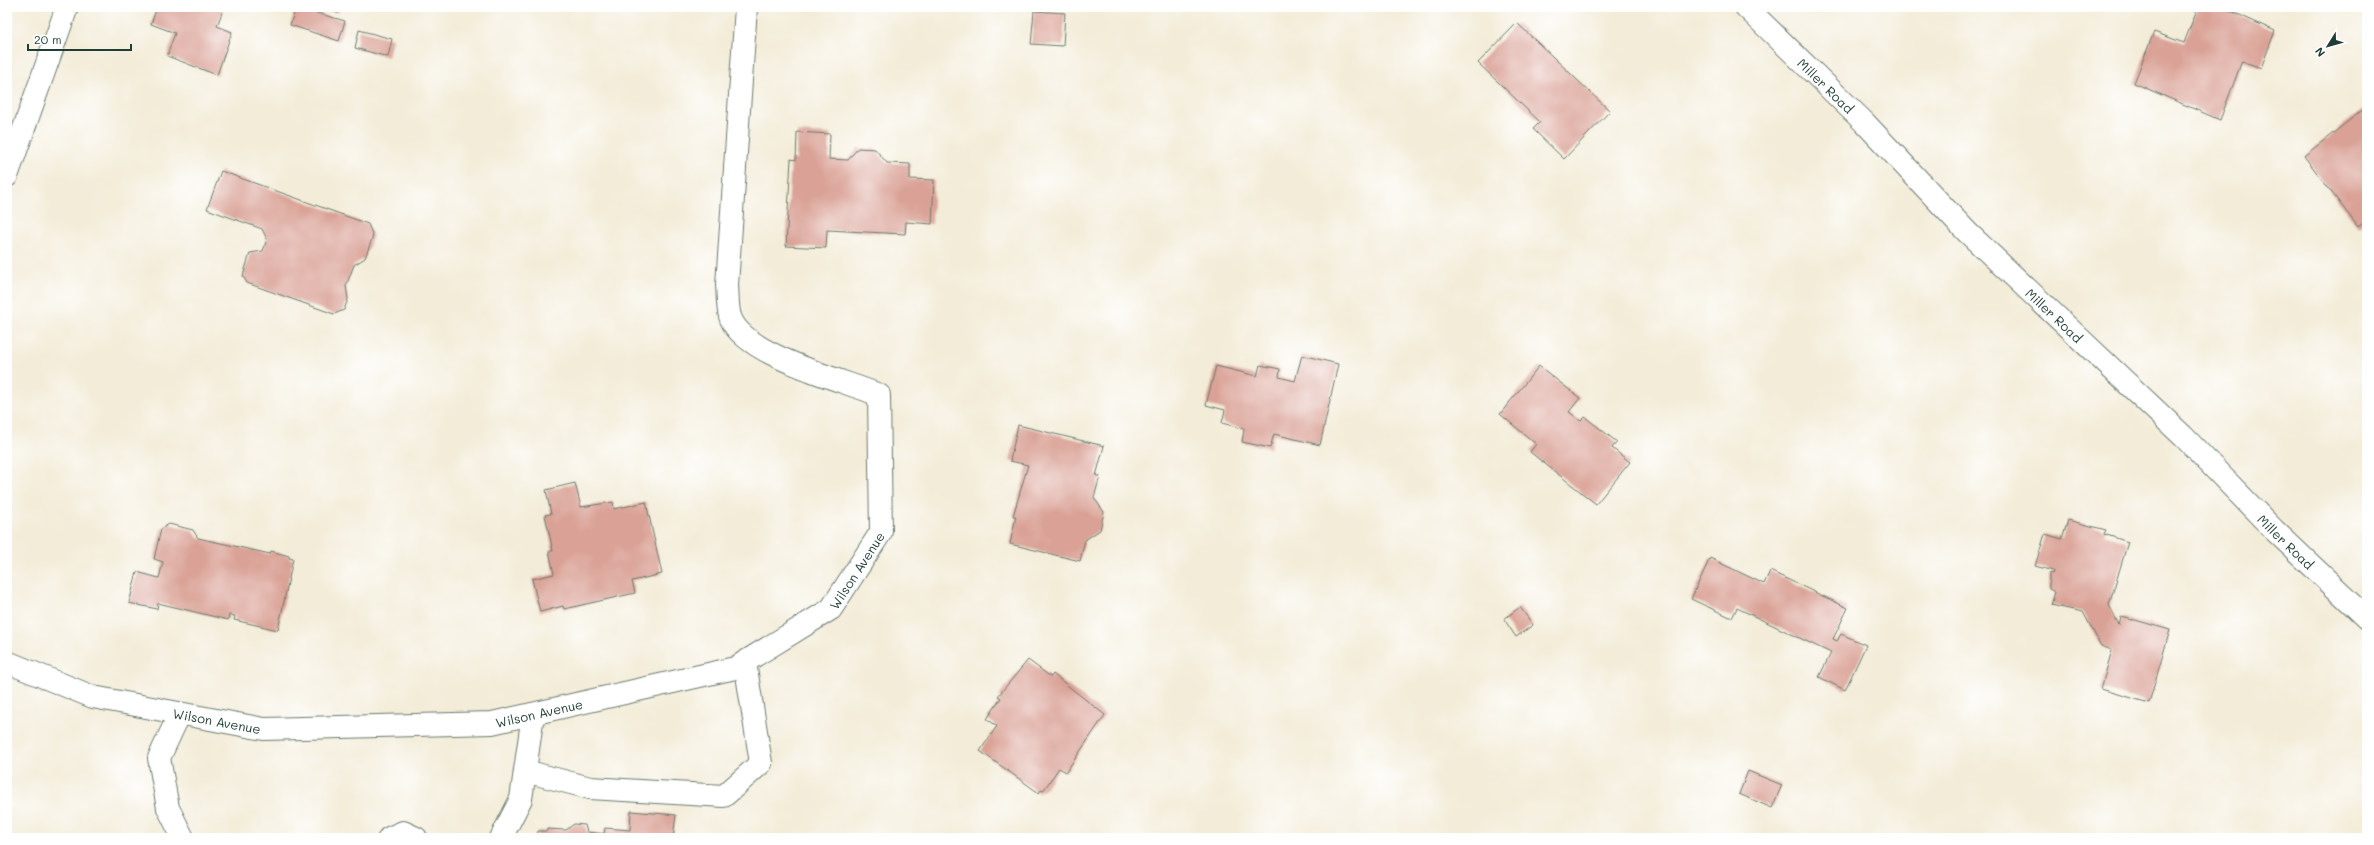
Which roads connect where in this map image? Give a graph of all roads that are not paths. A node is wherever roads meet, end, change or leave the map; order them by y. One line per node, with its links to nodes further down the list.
1 (67, 7): 4 (street)
2 (746, 7): 7 (street, Wilson Avenue)
3 (1746, 7): 5 (street, Miller Road)
4 (7, 176)
5 (2367, 618)
6 (7, 662): 8 (street, Wilson Avenue)
7 (745, 662): 9 (street, Wilson Avenue); 10 (street)
8 (180, 713): 9 (street, Wilson Avenue); 11 (street)
9 (533, 714): 10 (street)
10 (525, 771): 14 (street)
11 (183, 838)
12 (388, 838): 13 (street)
13 (416, 838)
14 (501, 838)

